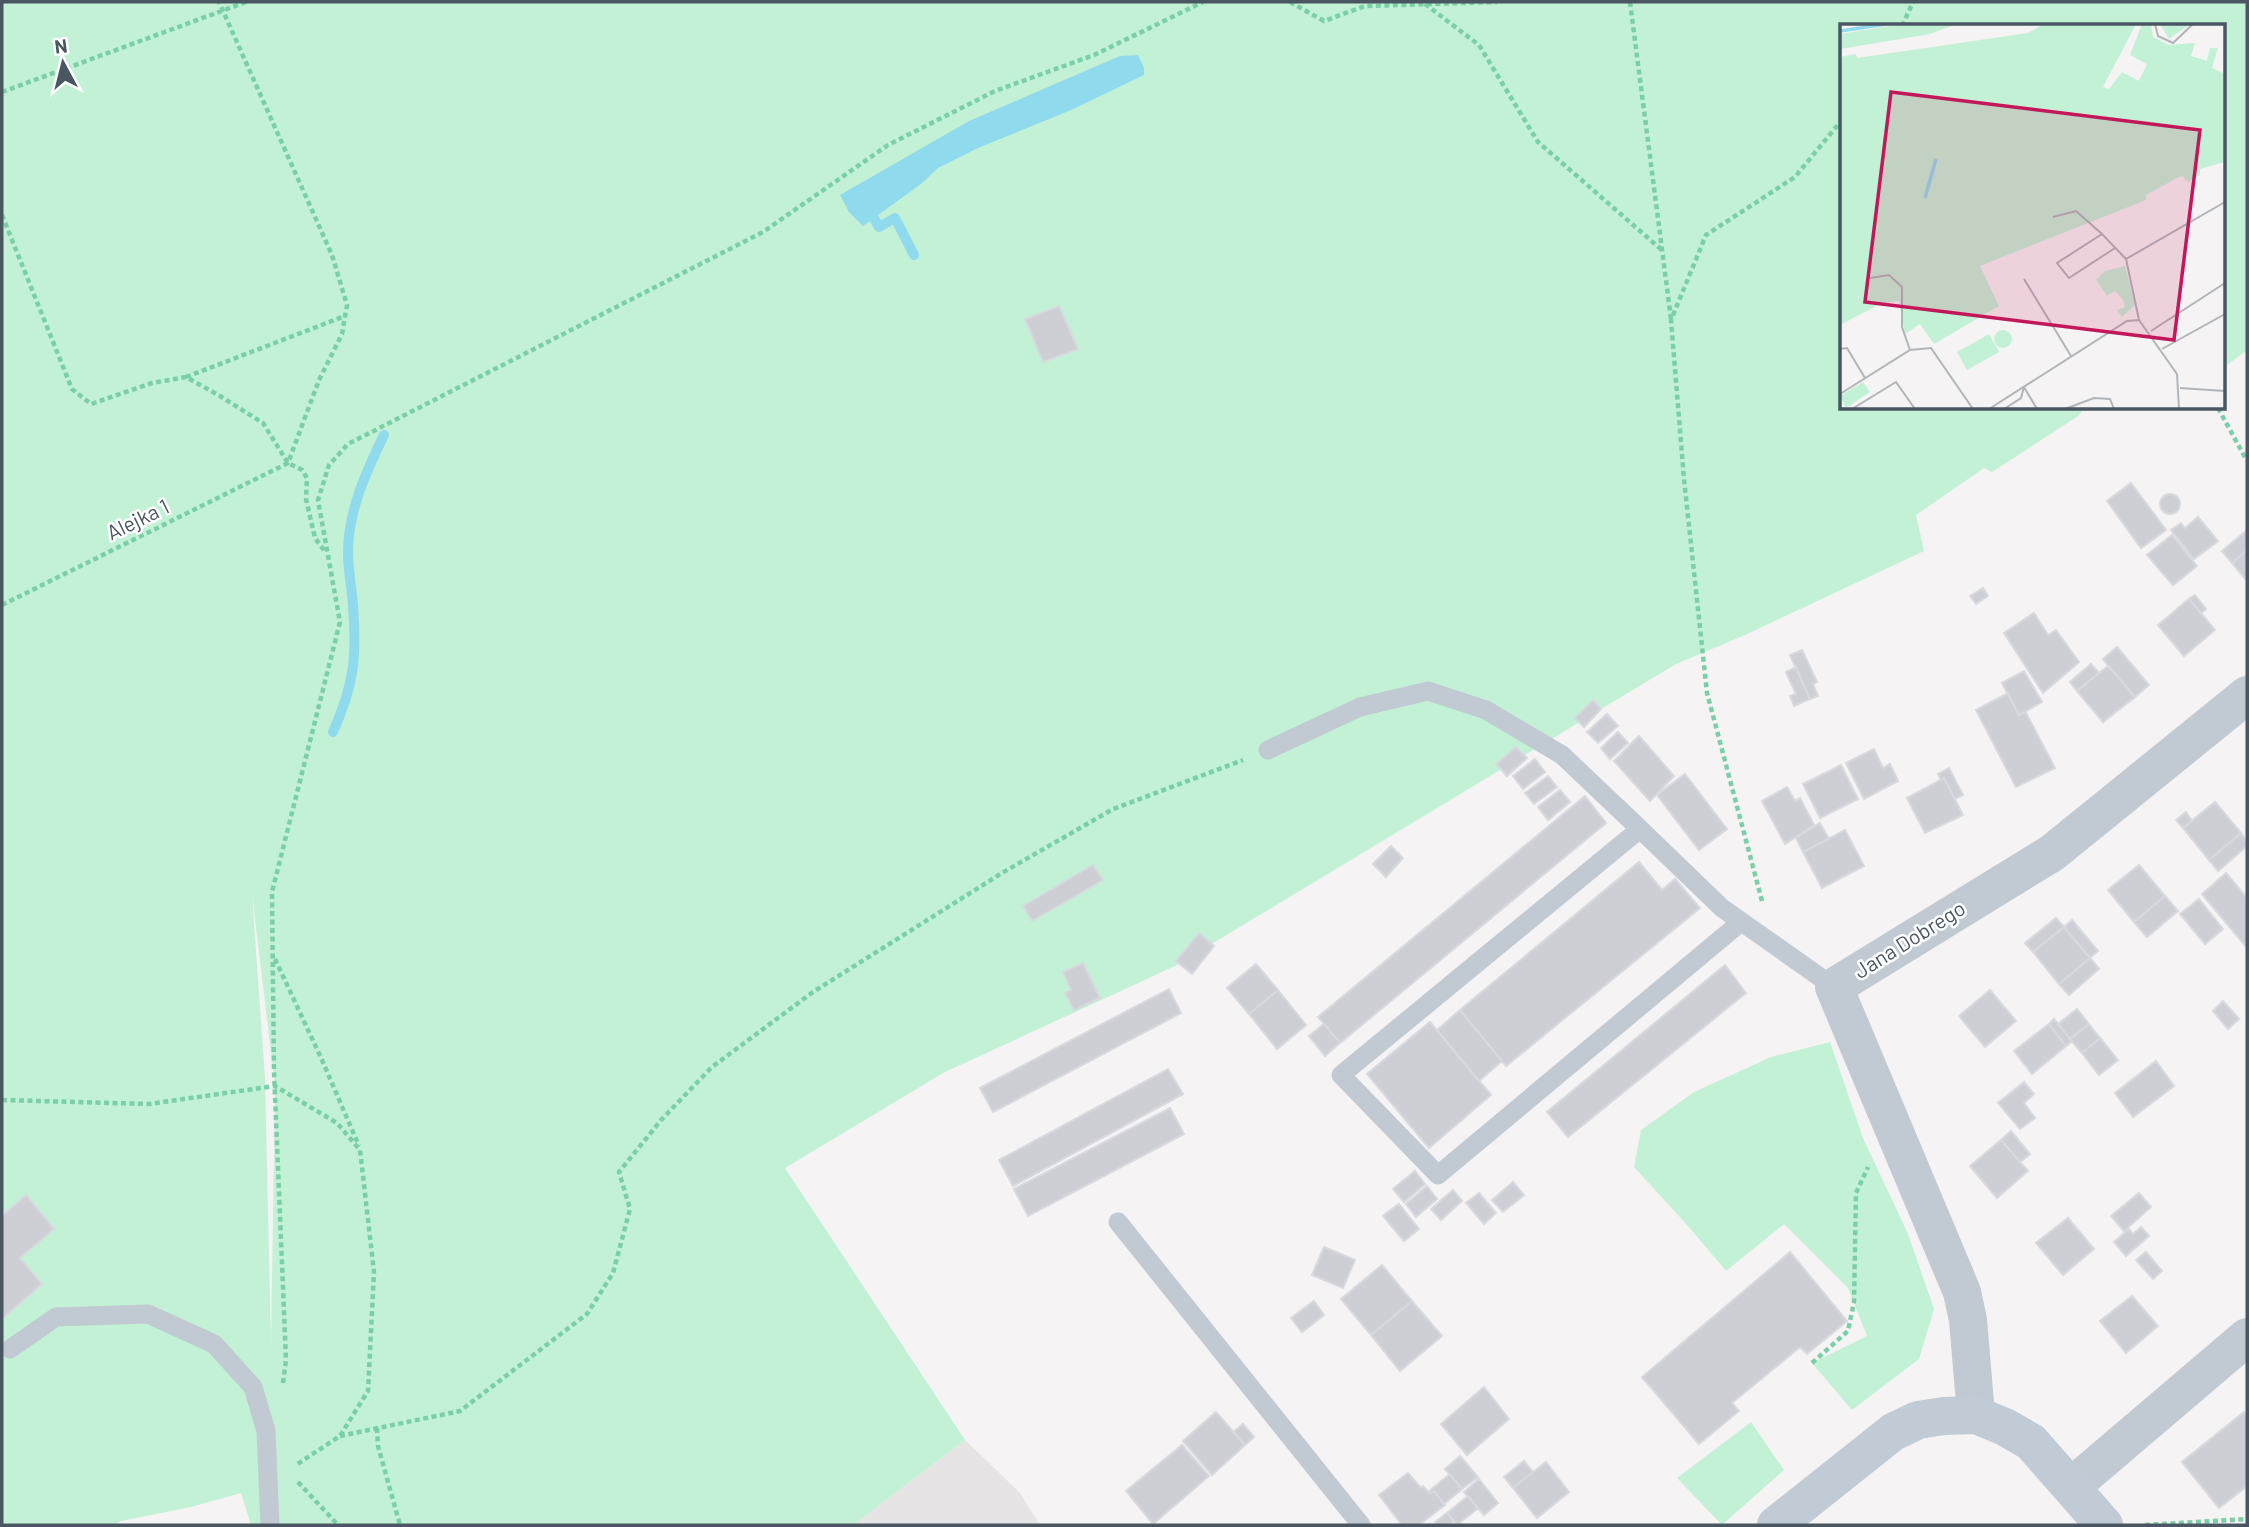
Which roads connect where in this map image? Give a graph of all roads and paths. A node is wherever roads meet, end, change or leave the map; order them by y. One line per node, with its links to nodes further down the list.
1 (219, 2): 9 (path)
2 (246, 2): 9 (path)
3 (1203, 2): 21 (path)
4 (1290, 2): 8 (path)
5 (1497, 2): 8 (path)
6 (1630, 2): 14 (path)
7 (1913, 2): 10 (path)
8 (1425, 4): 14 (path)
9 (222, 10): 11 (path); 15 (path)
10 (1903, 24)
11 (2, 92)
12 (1840, 122): 16 (path)
13 (2, 215): 17 (path)
14 (1662, 251): 16 (path)
15 (345, 315): 17 (path); 20 (path)
16 (1671, 320): 27 (path)
17 (187, 377): 20 (path)
18 (2219, 410): 19 (path)
19 (2247, 461)
20 (288, 463): 21 (path); 22 (path, Alejka 1)
21 (328, 556): 28 (path)
22 (2, 605)
23 (2247, 695): 29 (street, Jana Dobrego)
24 (1268, 750): 25 (lane); 39 (path)
25 (1640, 829): 26 (lane); 26 (lane)
26 (1741, 922): 27 (lane)
27 (1773, 944): 29 (lane)
28 (273, 955): 30 (path); 33 (path)
29 (1834, 987): 32 (street, Jana Dobrego)
30 (275, 1086): 31 (path); 33 (path); 40 (path)
31 (2, 1100)
32 (1890, 1121): 37 (path); 38 (street, Jana Dobrego)
33 (360, 1150): 41 (path)
34 (1118, 1222): 49 (lane)
35 (2247, 1337): 44 (street)
36 (10, 1349): 40 (lane)
37 (1812, 1363)
38 (1976, 1415): 44 (street); 50 (street)
39 (377, 1428): 41 (path); 48 (path)
40 (266, 1431): 43 (lane)
41 (340, 1436): 42 (path)
42 (288, 1470): 43 (path); 47 (path)
43 (268, 1473): 46 (lane)
44 (2071, 1487): 51 (street)
45 (2247, 1519): 52 (path)
46 (270, 1525)
47 (338, 1525)
48 (400, 1525)
49 (1361, 1525)
50 (1776, 1525)
51 (2104, 1525)
52 (2145, 1525)

